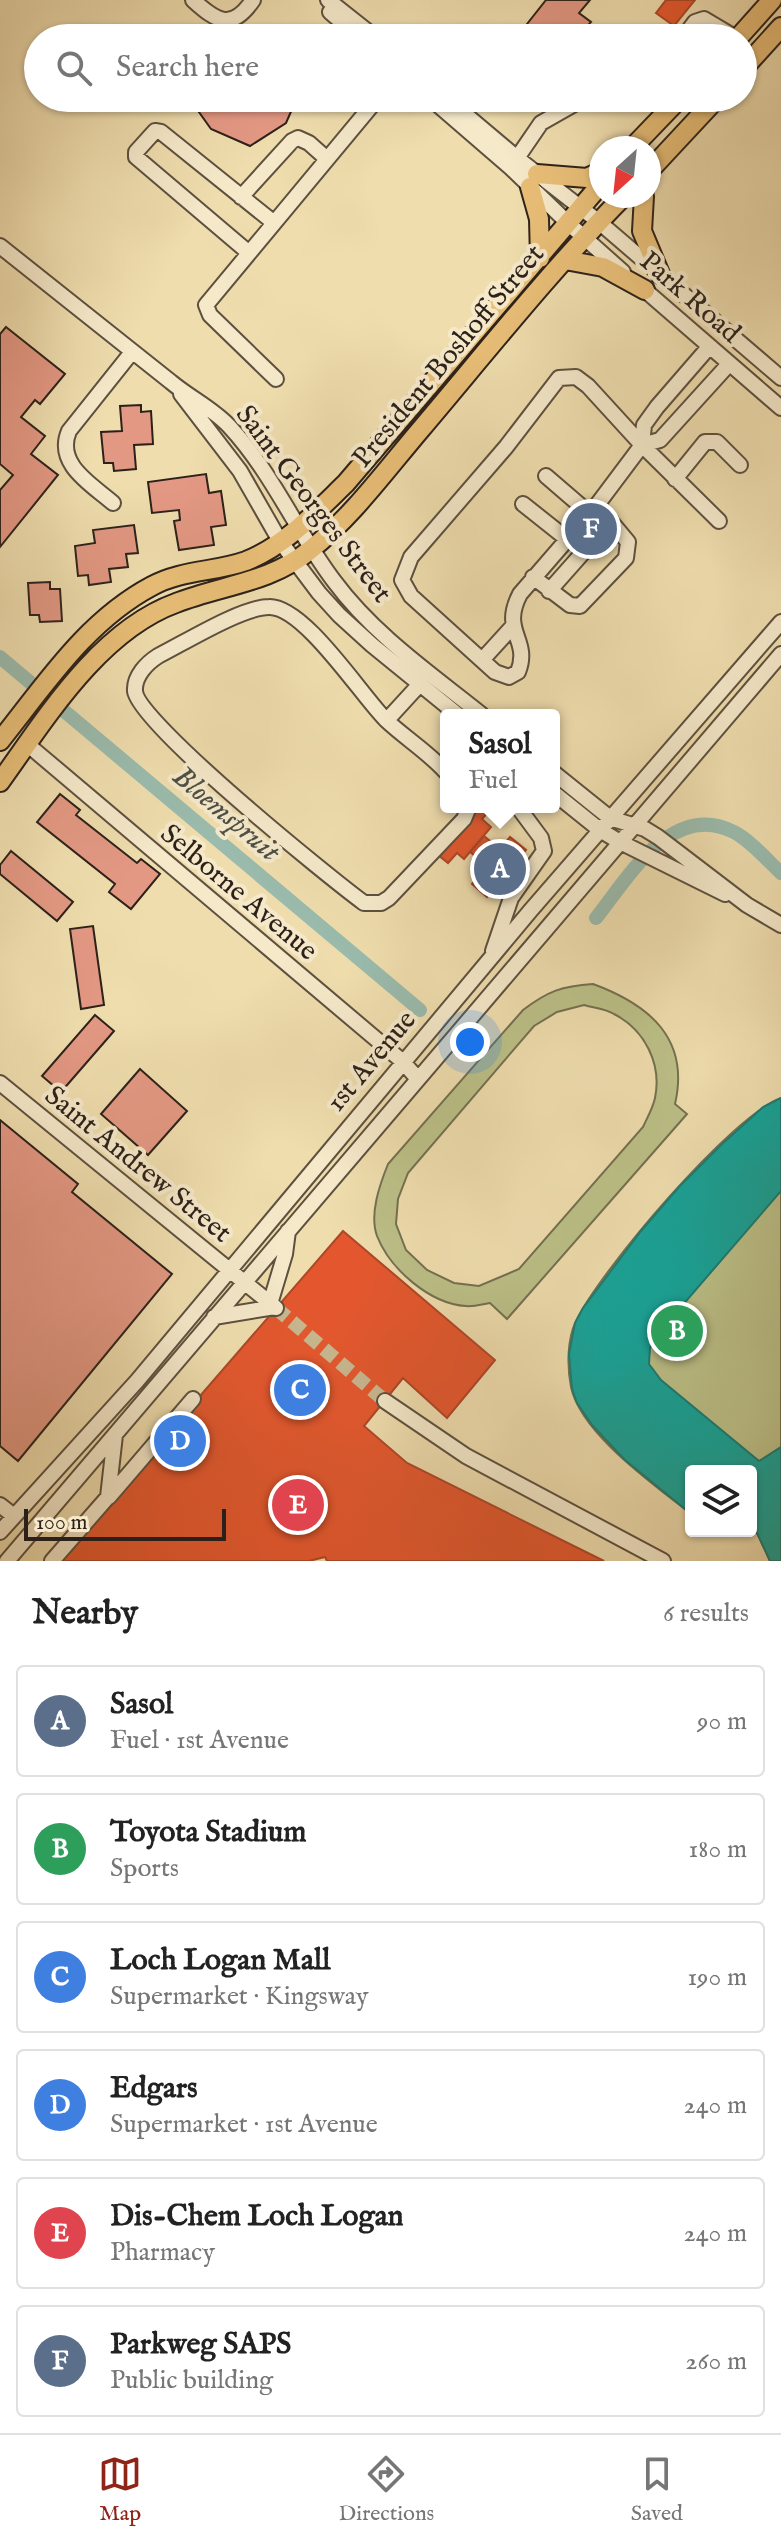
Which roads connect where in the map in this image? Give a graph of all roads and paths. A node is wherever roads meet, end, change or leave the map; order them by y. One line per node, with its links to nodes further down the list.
1 (193, 0): 2 (street)
2 (253, 0)
3 (772, 0): 9 (main road)
4 (329, 2): 5 (street); 6 (street)
5 (348, 24)
6 (358, 24)
7 (695, 24): 8 (street)
8 (713, 24)
9 (750, 24)
10 (781, 27): 11 (main road)
11 (757, 54)
12 (366, 112): 19 (street)
13 (448, 112): 21 (street)
14 (461, 112): 21 (street)
15 (557, 112): 21 (street)
16 (667, 112): 18 (main road)
17 (704, 112): 20 (main road)
18 (644, 136)
19 (327, 159): 24 (street); 29 (street)
20 (661, 160)
21 (514, 163): 23 (street)
22 (589, 177): 23 (main road)
23 (533, 180): 26 (street, Park Road); 31 (street, Park Road); 35 (main road)
24 (241, 197): 29 (street); 34 (street)
25 (589, 198): 26 (main road, President Boshoff Street)
26 (581, 208): 30 (street, Park Road); 31 (main road, President Boshoff Street)
27 (612, 208): 30 (main road, President Boshoff Street)
28 (643, 208): 37 (main road)
29 (273, 222): 34 (street)
30 (599, 222): 32 (main road, President Boshoff Street); 37 (street, Park Road)
31 (568, 223): 32 (street, Park Road); 35 (main road, President Boshoff Street)
32 (585, 239): 36 (main road, President Boshoff Street); 38 (street, Park Road)
33 (0, 246): 40 (street, Saint Georges Street)
34 (248, 252): 43 (street)
35 (540, 258): 55 (main road, President Boshoff Street)
36 (565, 260): 38 (main road); 58 (main road, President Boshoff Street)
37 (660, 274): 42 (street, Park Road)
38 (645, 290): 39 (street, Park Road)
39 (709, 347): 41 (street, Park Road); 46 (street)
40 (132, 352): 44 (street, Saint Georges Street); 50 (street)
41 (729, 364): 45 (street, Park Road); 46 (street)
42 (781, 378)
43 (276, 379)
44 (176, 387): 55 (street, Saint Georges Street); 57 (street, Saint Georges Street)
45 (781, 408)
46 (642, 445): 49 (street); 52 (street); 65 (street)
47 (740, 465): 49 (street)
48 (546, 476): 52 (street)
49 (675, 479): 54 (street)
50 (113, 503)
51 (523, 504): 56 (street)
52 (593, 509): 53 (street); 56 (street)
53 (611, 521): 61 (street); 61 (street)
54 (719, 521)
55 (298, 528): 57 (main road, President Boshoff Street); 58 (street, Saint Georges Street)
56 (567, 539): 60 (street)
57 (280, 541): 59 (street, Saint Georges Street); 70 (main road, President Boshoff Street)
58 (311, 549): 59 (main road, President Boshoff Street); 68 (street, Saint Georges Street)
59 (295, 562): 66 (street, Saint Georges Street); 71 (main road, President Boshoff Street)
60 (533, 577): 61 (street); 63 (street)
61 (549, 591)
62 (781, 622): 78 (street, 1st Avenue)
63 (513, 626): 65 (street); 65 (street)
64 (781, 654): 79 (street, 1st Avenue)
65 (483, 659)
66 (420, 684): 67 (street, Saint Georges Street); 69 (street)
67 (451, 709)
68 (475, 709)
69 (387, 720): 72 (street); 76 (street)
70 (3, 731)
71 (27, 744): 74 (main road, President Boshoff Street); 85 (street, Selborne Avenue)
72 (440, 767)
73 (560, 778): 78 (street)
74 (0, 782)
75 (560, 798): 80 (street)
76 (466, 813)
77 (522, 813): 84 (street)
78 (610, 818): 79 (street); 80 (street, 1st Avenue)
79 (633, 827): 81 (street, 1st Avenue); 82 (street)
80 (600, 830): 81 (street); 84 (street, 1st Avenue)
81 (620, 842): 82 (street); 86 (street, 1st Avenue)
82 (747, 905): 83 (street)
83 (781, 925)
84 (492, 955): 85 (street, 1st Avenue)
85 (402, 1061): 86 (street, Selborne Avenue); 89 (street, 1st Avenue)
86 (418, 1079): 88 (street, 1st Avenue)
87 (0, 1083): 89 (street, Saint Andrew Street)
88 (288, 1231): 90 (street, 1st Avenue); 91 (street)
89 (229, 1270): 90 (street, Saint Andrew Street); 98 (street, 1st Avenue)
90 (244, 1282): 91 (street, Saint Andrew Street); 92 (street, 1st Avenue)
91 (274, 1307): 92 (street)
92 (214, 1317): 95 (street, 1st Avenue)
93 (193, 1399): 96 (street)
94 (385, 1401): 102 (street)
95 (115, 1435): 96 (street); 100 (street, 1st Avenue)
96 (108, 1497): 101 (street)
97 (0, 1505): 98 (street)
98 (14, 1516): 99 (street, 1st Avenue)
99 (0, 1532)
100 (7, 1561)
101 (52, 1561)
102 (663, 1561)

